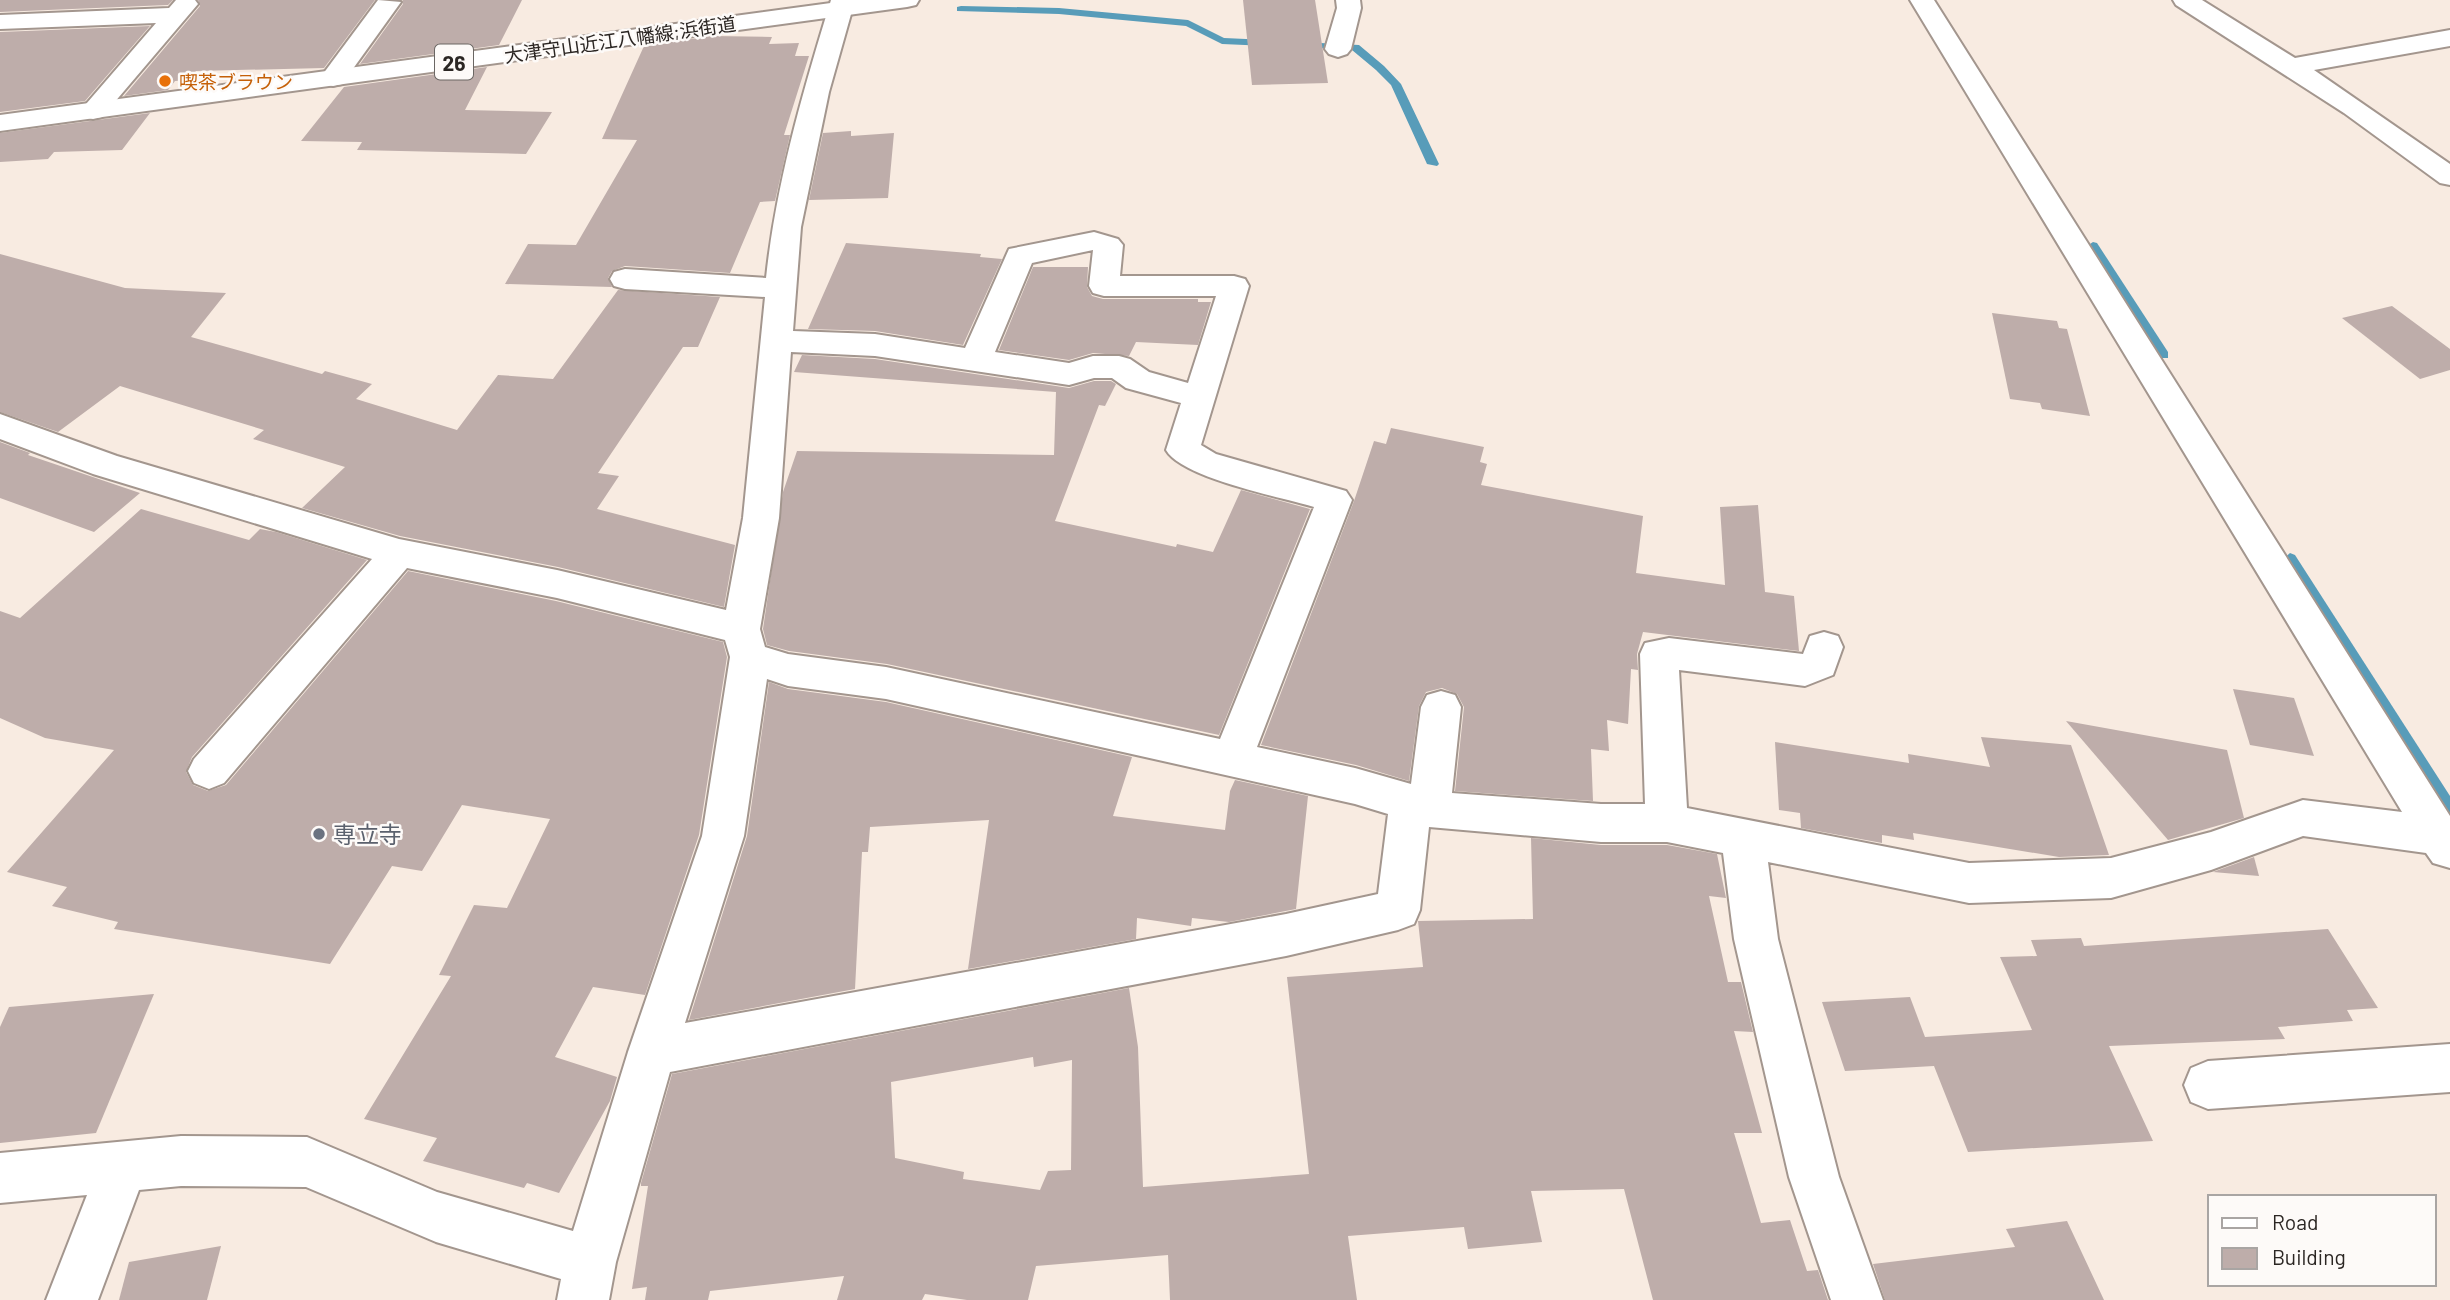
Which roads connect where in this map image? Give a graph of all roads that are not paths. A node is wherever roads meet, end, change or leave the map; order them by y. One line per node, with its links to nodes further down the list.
1 (907, 0): 6 (street, 大津守山近江八幡線;浜街道 / 26)
2 (1348, 0): 10 (street)
3 (1922, 0): 31 (street)
4 (2185, 0): 11 (street)
5 (389, 2): 12 (street)
6 (841, 5): 12 (street, 大津守山近江八幡線;浜街道 / 26); 17 (street)
7 (183, 8): 8 (street); 13 (street)
8 (0, 22)
9 (2450, 38): 11 (street)
10 (1338, 49)
11 (2291, 66): 15 (street)
12 (333, 78): 13 (street, 大津守山近江八幡線;浜街道 / 26)
13 (93, 111): 14 (street, 大津守山近江八幡線;浜街道 / 26)
14 (0, 123)
15 (2450, 177)
16 (625, 279): 17 (street)
17 (780, 288): 18 (street)
18 (775, 341): 19 (street); 23 (street)
19 (976, 358): 20 (street); 20 (street)
20 (1199, 397): 26 (street)
21 (0, 426): 22 (street)
22 (399, 553): 23 (street); 27 (street)
23 (745, 643): 26 (street); 32 (street)
24 (1825, 647): 29 (street)
25 (1441, 707): 28 (street)
26 (1232, 760): 28 (street)
27 (209, 772)
28 (1420, 806): 29 (street); 32 (street)
29 (1667, 823): 30 (street)
30 (1743, 839): 31 (street); 39 (street)
31 (2445, 845)
32 (652, 1052): 37 (street)
33 (2450, 1068): 34 (street)
34 (2208, 1085)
35 (122, 1168): 36 (street); 37 (street); 38 (street)
36 (0, 1178)
37 (586, 1281)
38 (72, 1300)
39 (1857, 1300)

